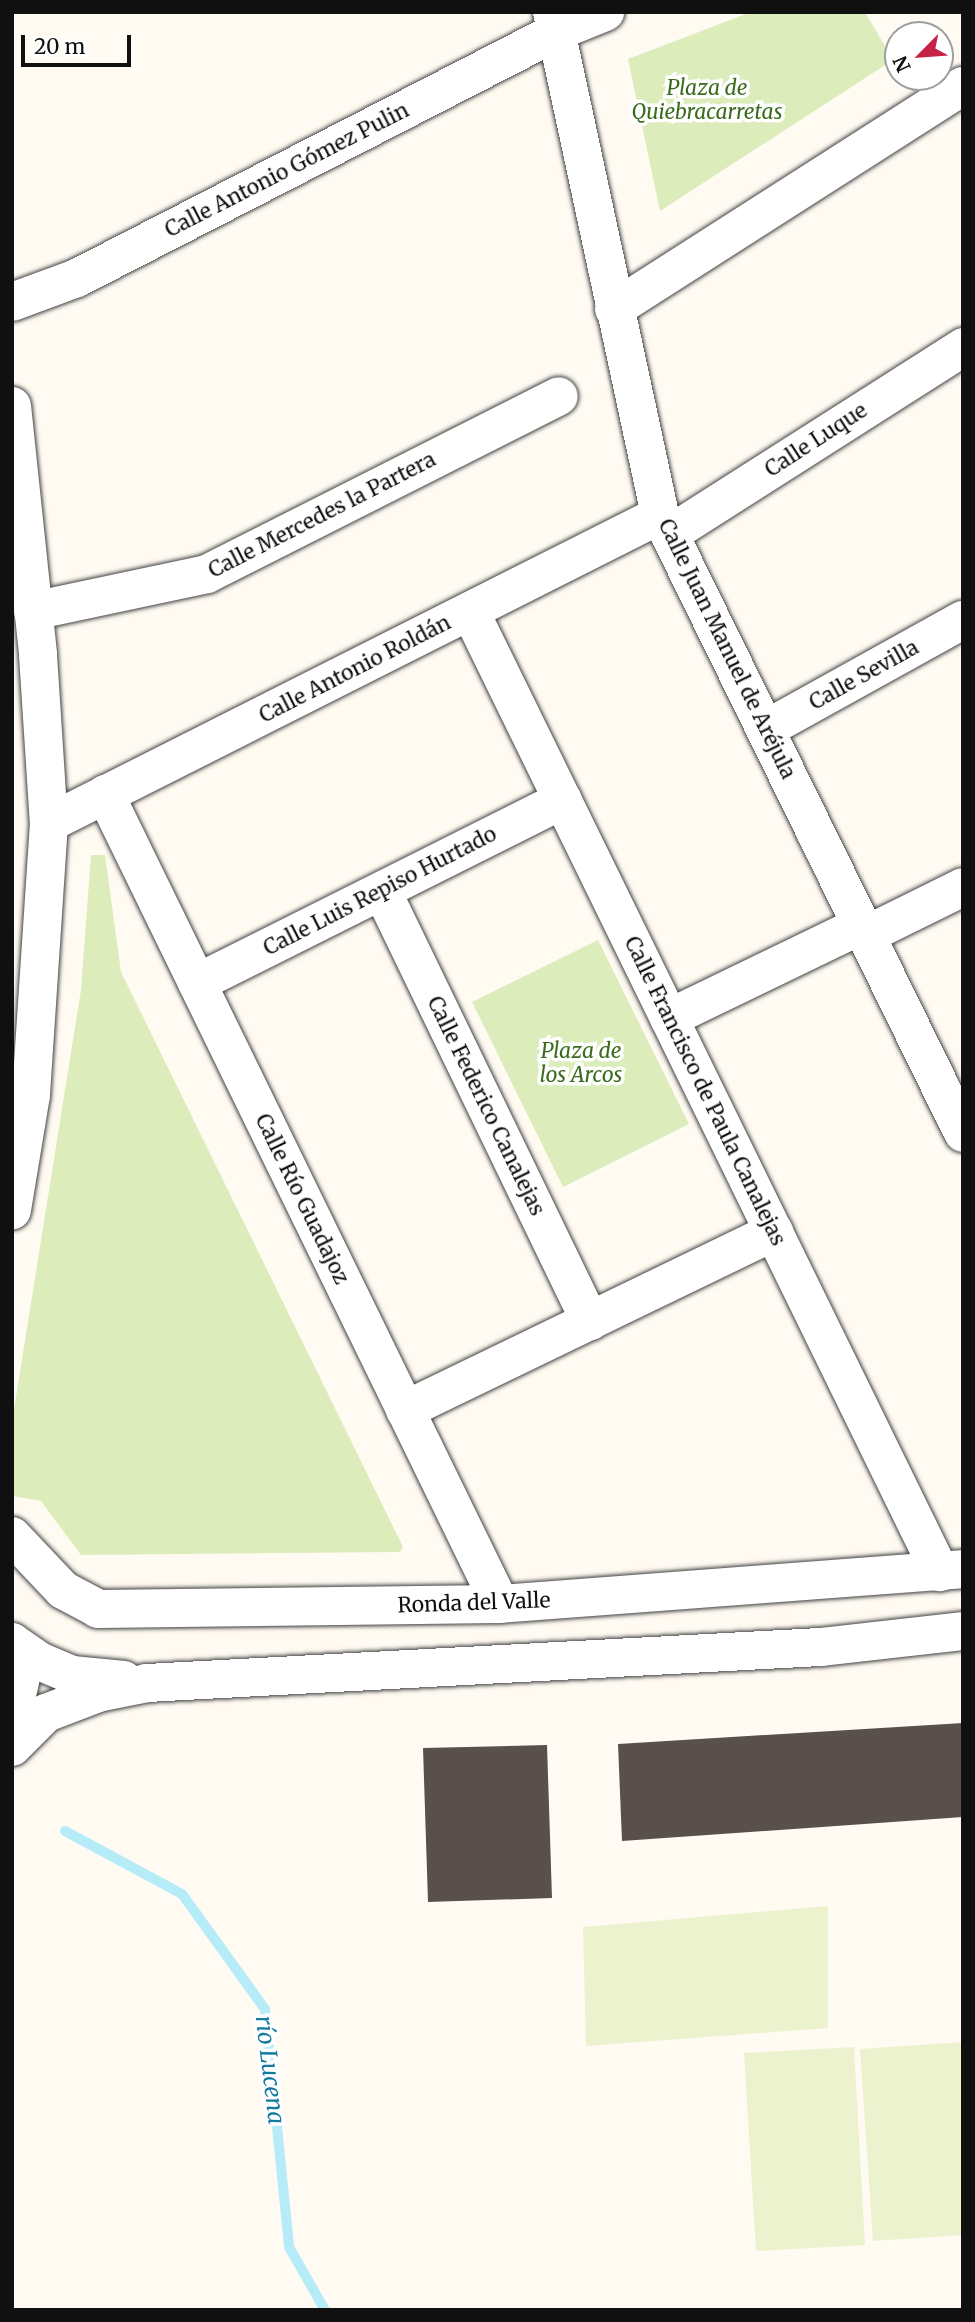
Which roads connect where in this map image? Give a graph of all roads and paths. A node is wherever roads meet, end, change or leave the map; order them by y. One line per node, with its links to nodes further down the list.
1 (606, 12): 2 (street)
2 (555, 22): 4 (street, Calle Antonio Gómez Pulin); 5 (street, Calle Juan Manuel de Aréjula)
3 (954, 92): 5 (street)
4 (12, 302)
5 (614, 309): 9 (street, Calle Juan Manuel de Aréjula)
6 (963, 347): 9 (street, Calle Luque)
7 (559, 396): 10 (street, Calle Mercedes la Partera)
8 (12, 406): 10 (street)
9 (665, 524): 11 (street, Calle Antonio Roldán); 13 (street, Calle Juan Manuel de Aréjula)
10 (33, 611): 16 (street)
11 (470, 611): 14 (street, Calle Antonio Roldán); 15 (street, Calle Francisco de Paula Canalejas)
12 (963, 620): 13 (street, Calle Sevilla)
13 (766, 729): 19 (street, Calle Juan Manuel de Aréjula)
14 (105, 794): 16 (street, Calle Antonio Roldán); 20 (street, Calle Río Guadajoz)
15 (563, 800): 18 (street, Calle Luis Repiso Hurtado); 21 (street, Calle Francisco de Paula Canalejas)
16 (49, 823): 23 (street)
17 (963, 887): 19 (street)
18 (382, 891): 20 (street, Calle Luis Repiso Hurtado); 25 (street, Calle Federico Canalejas)
19 (863, 930): 21 (street); 22 (street, Calle Juan Manuel de Aréjula)
20 (197, 983): 26 (street, Calle Río Guadajoz)
21 (669, 1018): 24 (street, Calle Francisco de Paula Canalejas)
22 (963, 1133)
23 (12, 1210)
24 (774, 1232): 25 (street); 28 (street, Calle Francisco de Paula Canalejas)
25 (590, 1321): 26 (street)
26 (405, 1410): 29 (street, Calle Río Guadajoz)
27 (12, 1536): 29 (street, Ronda del Valle)
28 (951, 1570): 29 (street, Ronda del Valle)
29 (499, 1604)
30 (963, 1631): 32 (street)
31 (12, 1642): 32 (street); 33 (street)
32 (147, 1683): 34 (street)
33 (12, 1718)
34 (12, 1747)

